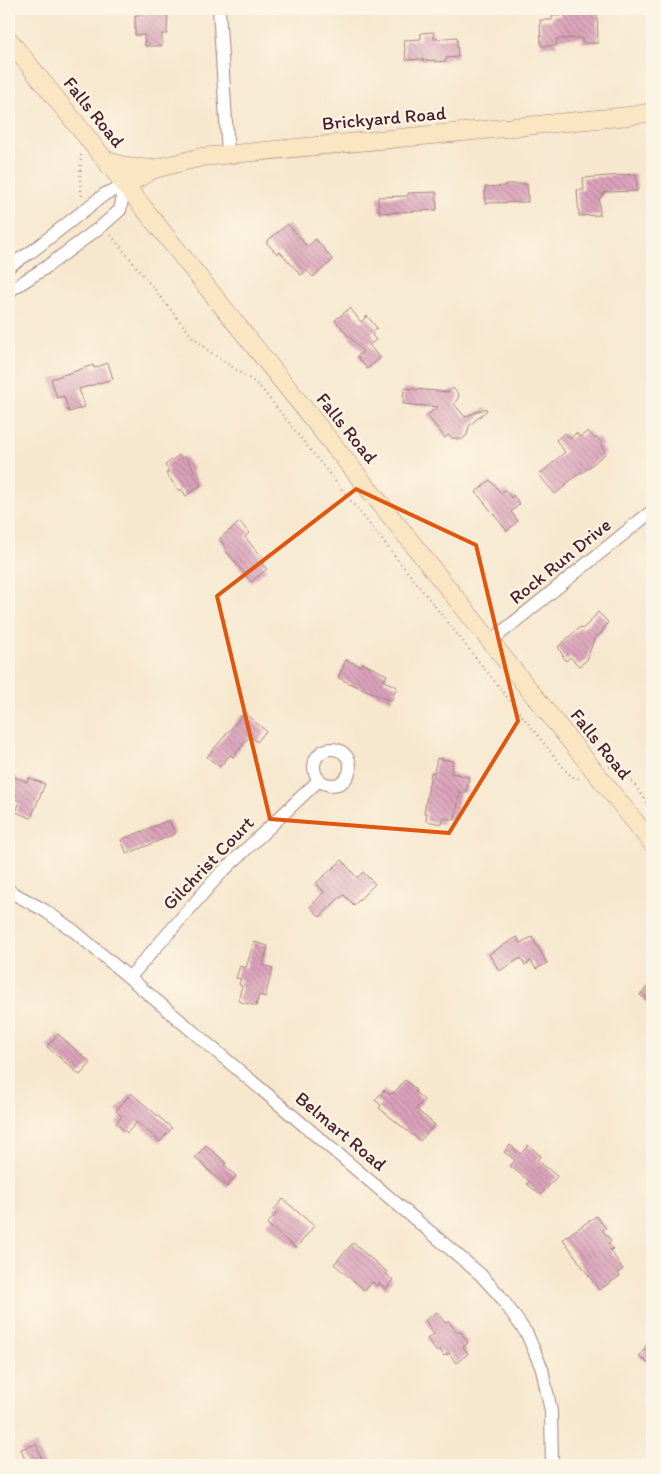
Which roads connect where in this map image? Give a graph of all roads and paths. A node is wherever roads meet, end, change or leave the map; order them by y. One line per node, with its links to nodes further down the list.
1 (219, 9): 7 (street)
2 (9, 40): 8 (main road, Falls Road)
3 (9, 68): 4 (path)
4 (14, 72)
5 (652, 112): 7 (main road, Brickyard Road)
6 (81, 153): 11 (path)
7 (228, 154): 9 (main road, Brickyard Road)
8 (104, 158): 9 (main road); 10 (main road, Falls Road)
9 (154, 168): 10 (main road, Brickyard Road)
10 (125, 186): 11 (street, Brickyard Road); 12 (street); 16 (main road, Falls Road)
11 (89, 207): 13 (street, Brickyard Road)
12 (103, 224): 14 (street); 17 (path)
13 (9, 266)
14 (9, 291)
15 (652, 511): 16 (street, Rock Run Drive)
16 (491, 641): 17 (main road, Falls Road)
17 (596, 772): 19 (path); 20 (main road, Falls Road)
18 (319, 780): 22 (street, Gilchrist Court)
19 (652, 809)
20 (652, 843)
21 (9, 891): 22 (street, Belmart Road)
22 (130, 977): 23 (street, Belmart Road)
23 (552, 1465)

